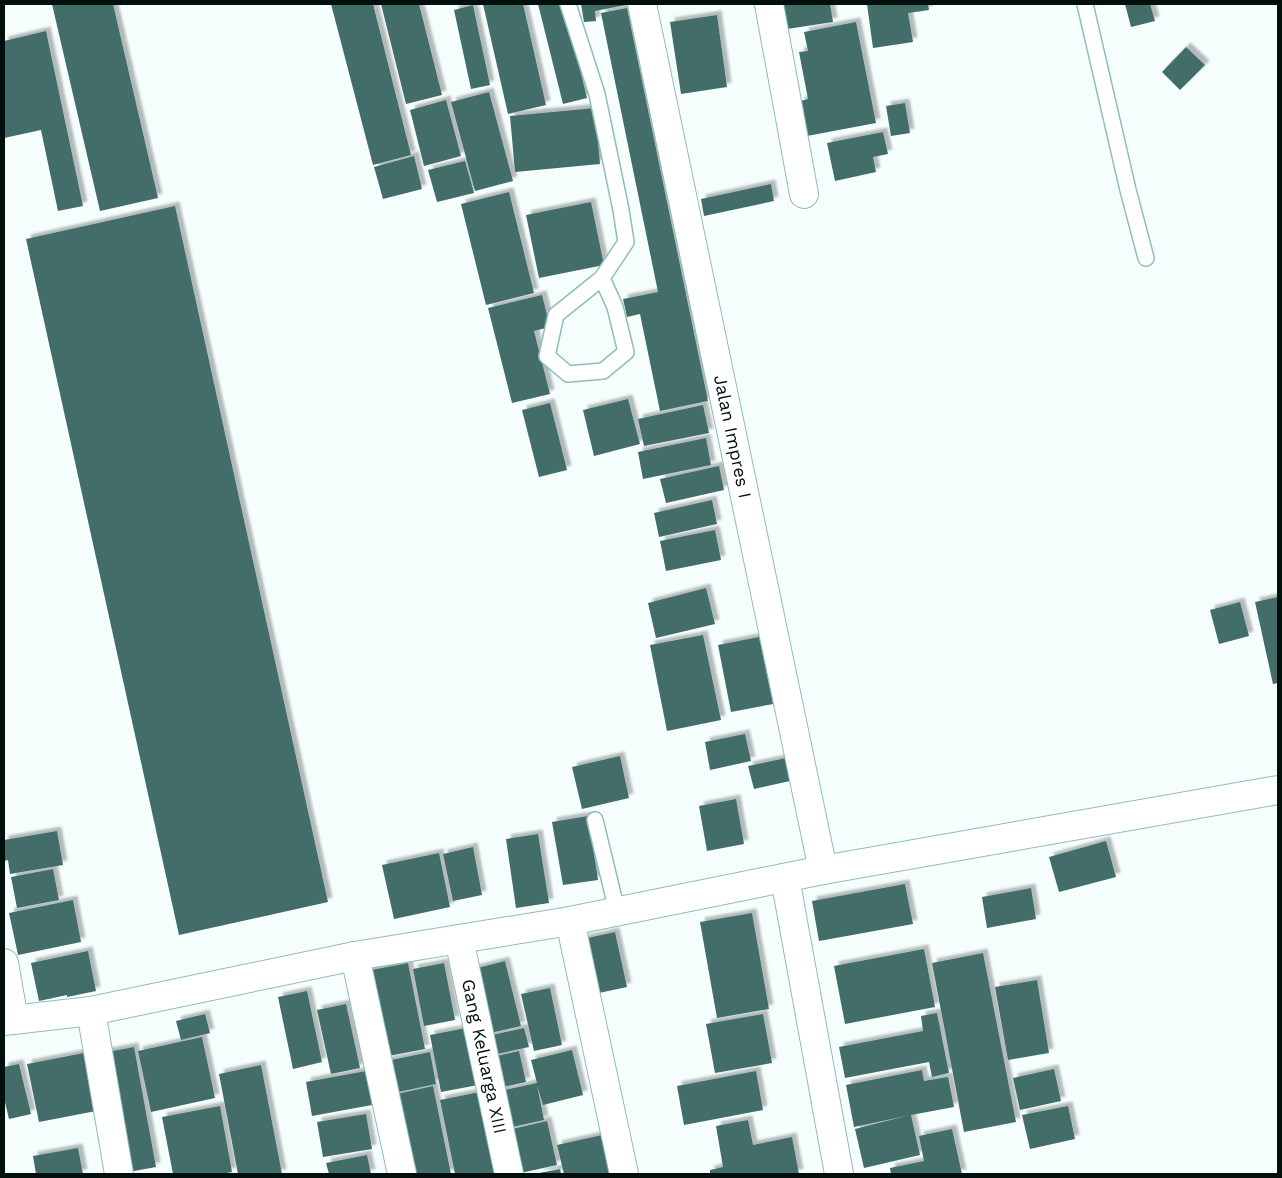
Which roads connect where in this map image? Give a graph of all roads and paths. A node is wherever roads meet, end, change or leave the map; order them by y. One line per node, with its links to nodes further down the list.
1 (568, 4): 7 (lane)
2 (642, 4): 10 (street, Jalan Impres I)
3 (769, 4): 5 (street)
4 (1084, 4): 6 (lane)
5 (804, 194)
6 (1146, 258)
7 (602, 278): 7 (lane)
8 (1278, 790): 10 (street)
9 (596, 820): 12 (lane)
10 (823, 870): 11 (street)
11 (785, 878): 12 (street); 23 (street)
12 (617, 911): 13 (street)
13 (570, 921): 14 (street); 22 (street)
14 (459, 939): 15 (street); 21 (street, Gang Keluarga XIII)
15 (355, 956): 17 (street); 20 (street)
16 (4, 963): 18 (street)
17 (90, 1011): 18 (street); 19 (street)
18 (9, 1021)
19 (119, 1174)
20 (402, 1174)
21 (508, 1174)
22 (624, 1174)
23 (839, 1174)

